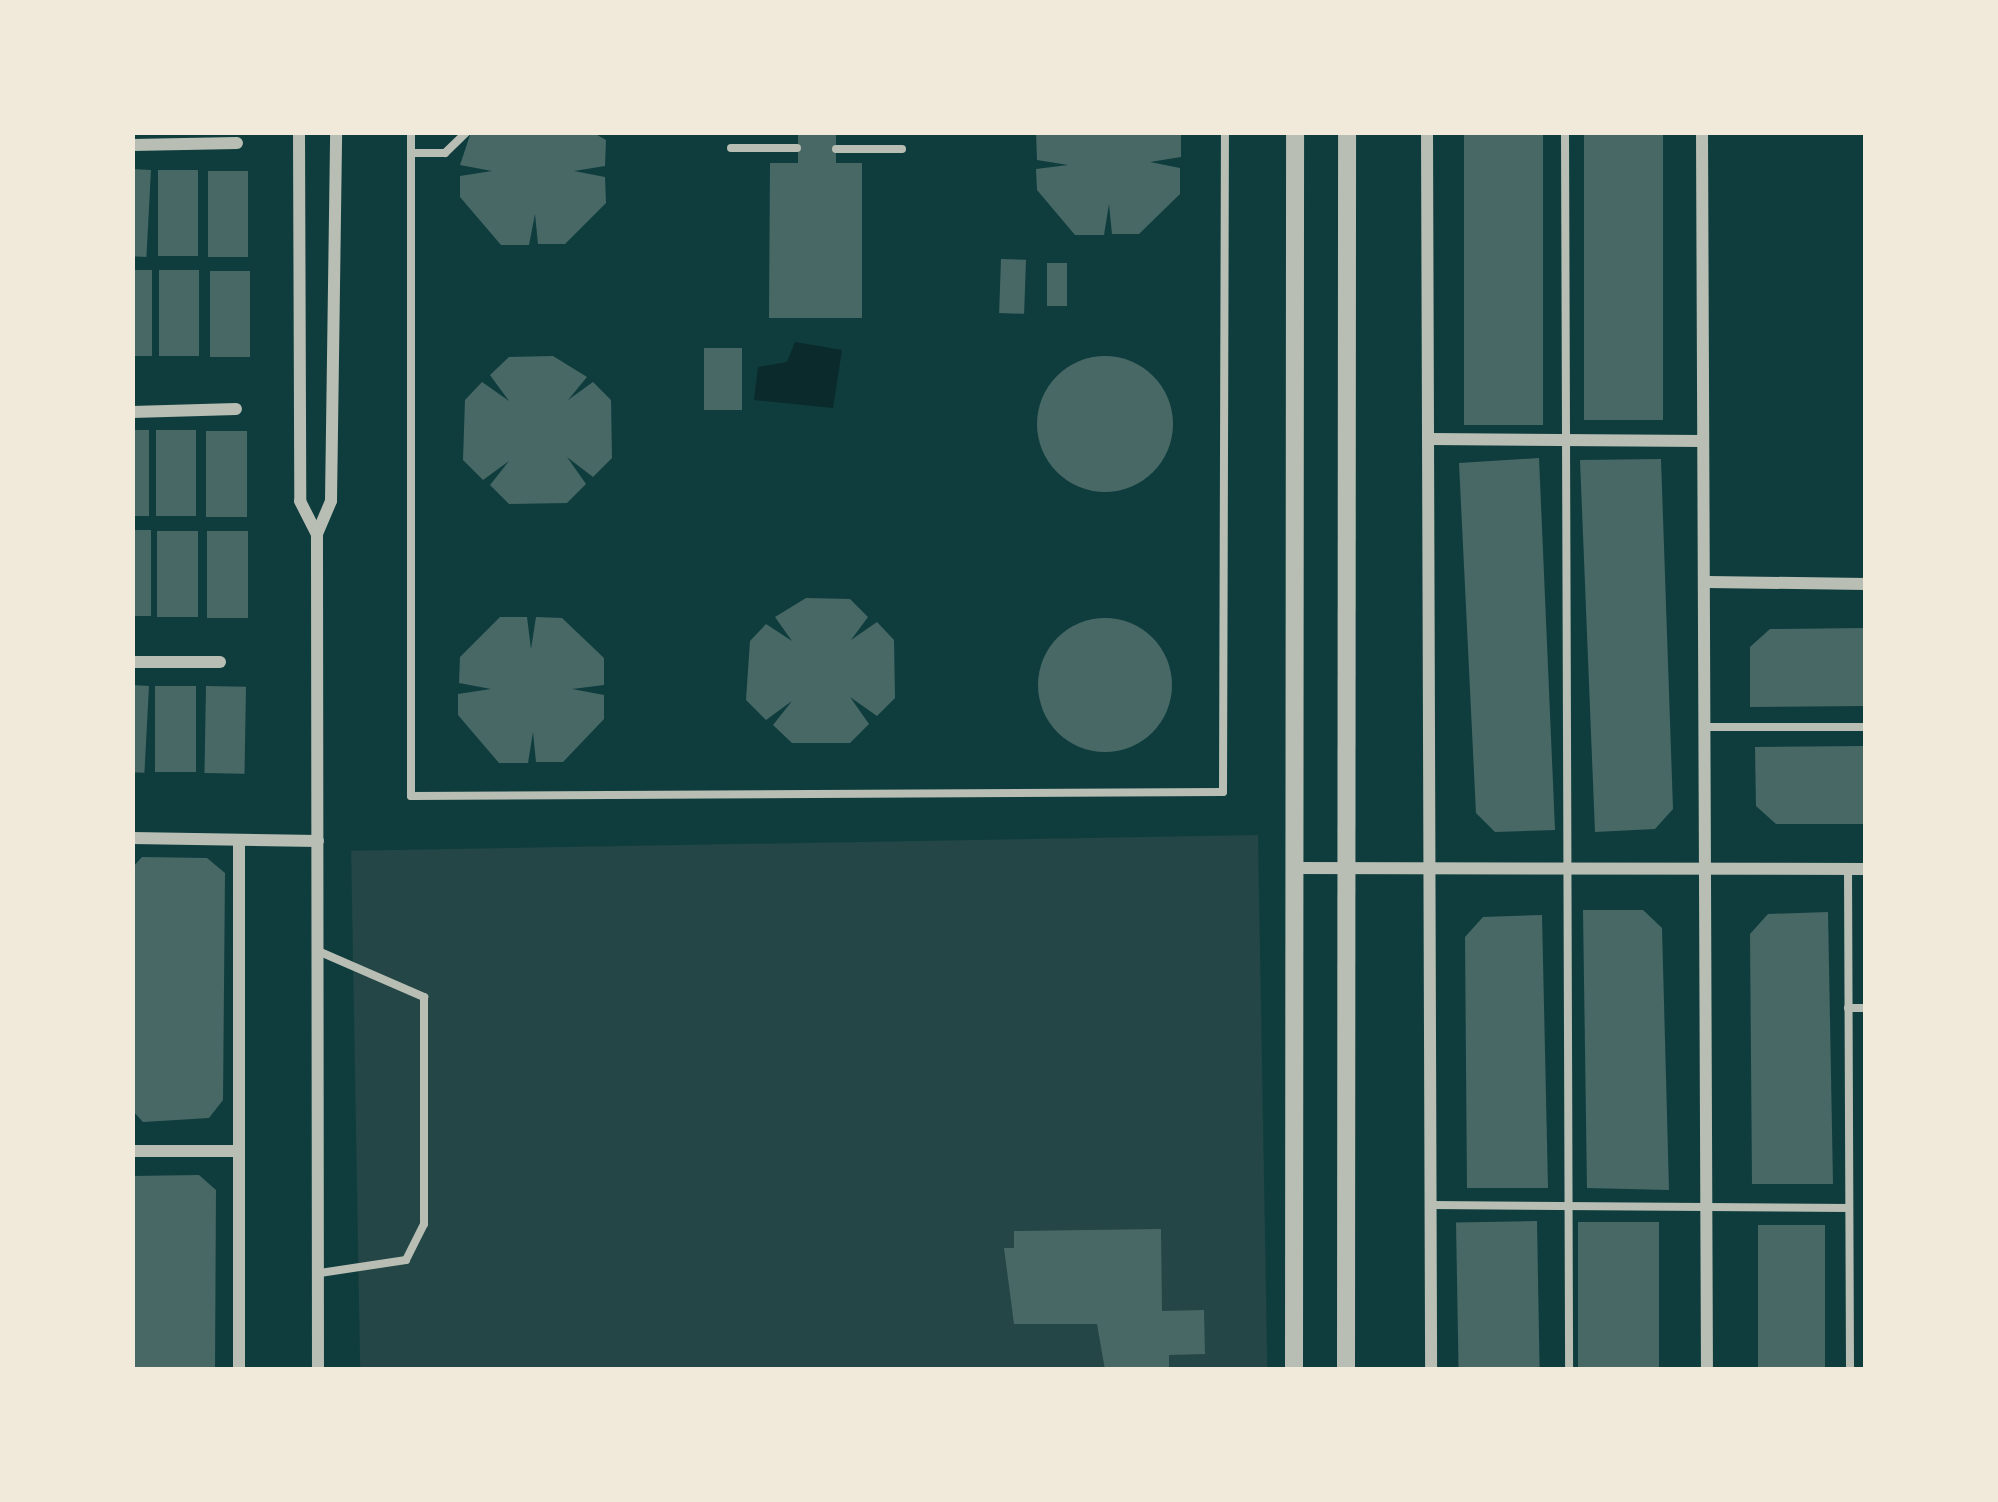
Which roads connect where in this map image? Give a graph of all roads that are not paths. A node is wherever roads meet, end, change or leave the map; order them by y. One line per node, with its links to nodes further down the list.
1 (299, 132): 23 (street)
2 (336, 132): 23 (street)
3 (411, 132): 17 (lane)
4 (467, 132): 17 (lane)
5 (1225, 132): 17 (lane)
6 (1295, 132): 33 (street)
7 (1346, 132): 34 (street)
8 (1426, 132): 20 (street)
9 (1565, 132): 21 (lane)
10 (1702, 132): 22 (street)
11 (237, 143): 12 (street)
12 (132, 145)
13 (731, 148): 14 (lane)
14 (797, 148)
15 (836, 149): 16 (lane)
16 (902, 149)
17 (411, 152)
18 (236, 410): 19 (street)
19 (132, 412)
20 (1431, 439): 21 (street); 35 (street)
21 (1566, 440): 22 (street); 36 (lane)
22 (1703, 441): 24 (street)
23 (317, 534): 32 (street)
24 (1708, 582): 25 (street); 28 (street)
25 (1866, 584)
26 (132, 662): 27 (street)
27 (220, 662)
28 (1707, 727): 29 (lane); 37 (street)
29 (1866, 727)
30 (132, 838): 31 (street)
31 (239, 840): 32 (street); 44 (street)
32 (318, 841): 40 (street)
33 (1294, 868): 34 (street); 52 (street)
34 (1350, 868): 35 (street); 53 (street)
35 (1431, 868): 36 (street); 45 (street)
36 (1567, 868): 37 (street); 46 (lane)
37 (1707, 868): 38 (street); 47 (street)
38 (1848, 869): 39 (street); 41 (lane)
39 (1866, 869)
40 (319, 952): 49 (street); 49 (lane)
41 (1848, 1008): 42 (lane); 48 (lane)
42 (1866, 1008)
43 (132, 1151): 44 (street)
44 (239, 1151): 50 (street)
45 (1431, 1205): 46 (lane); 54 (street)
46 (1569, 1206): 47 (lane); 55 (lane)
47 (1707, 1207): 48 (lane); 56 (street)
48 (1849, 1208): 57 (lane)
49 (320, 1273): 51 (street)
50 (239, 1370)
51 (318, 1370)
52 (1294, 1370)
53 (1346, 1370)
54 (1431, 1370)
55 (1568, 1370)
56 (1707, 1370)
57 (1850, 1370)

